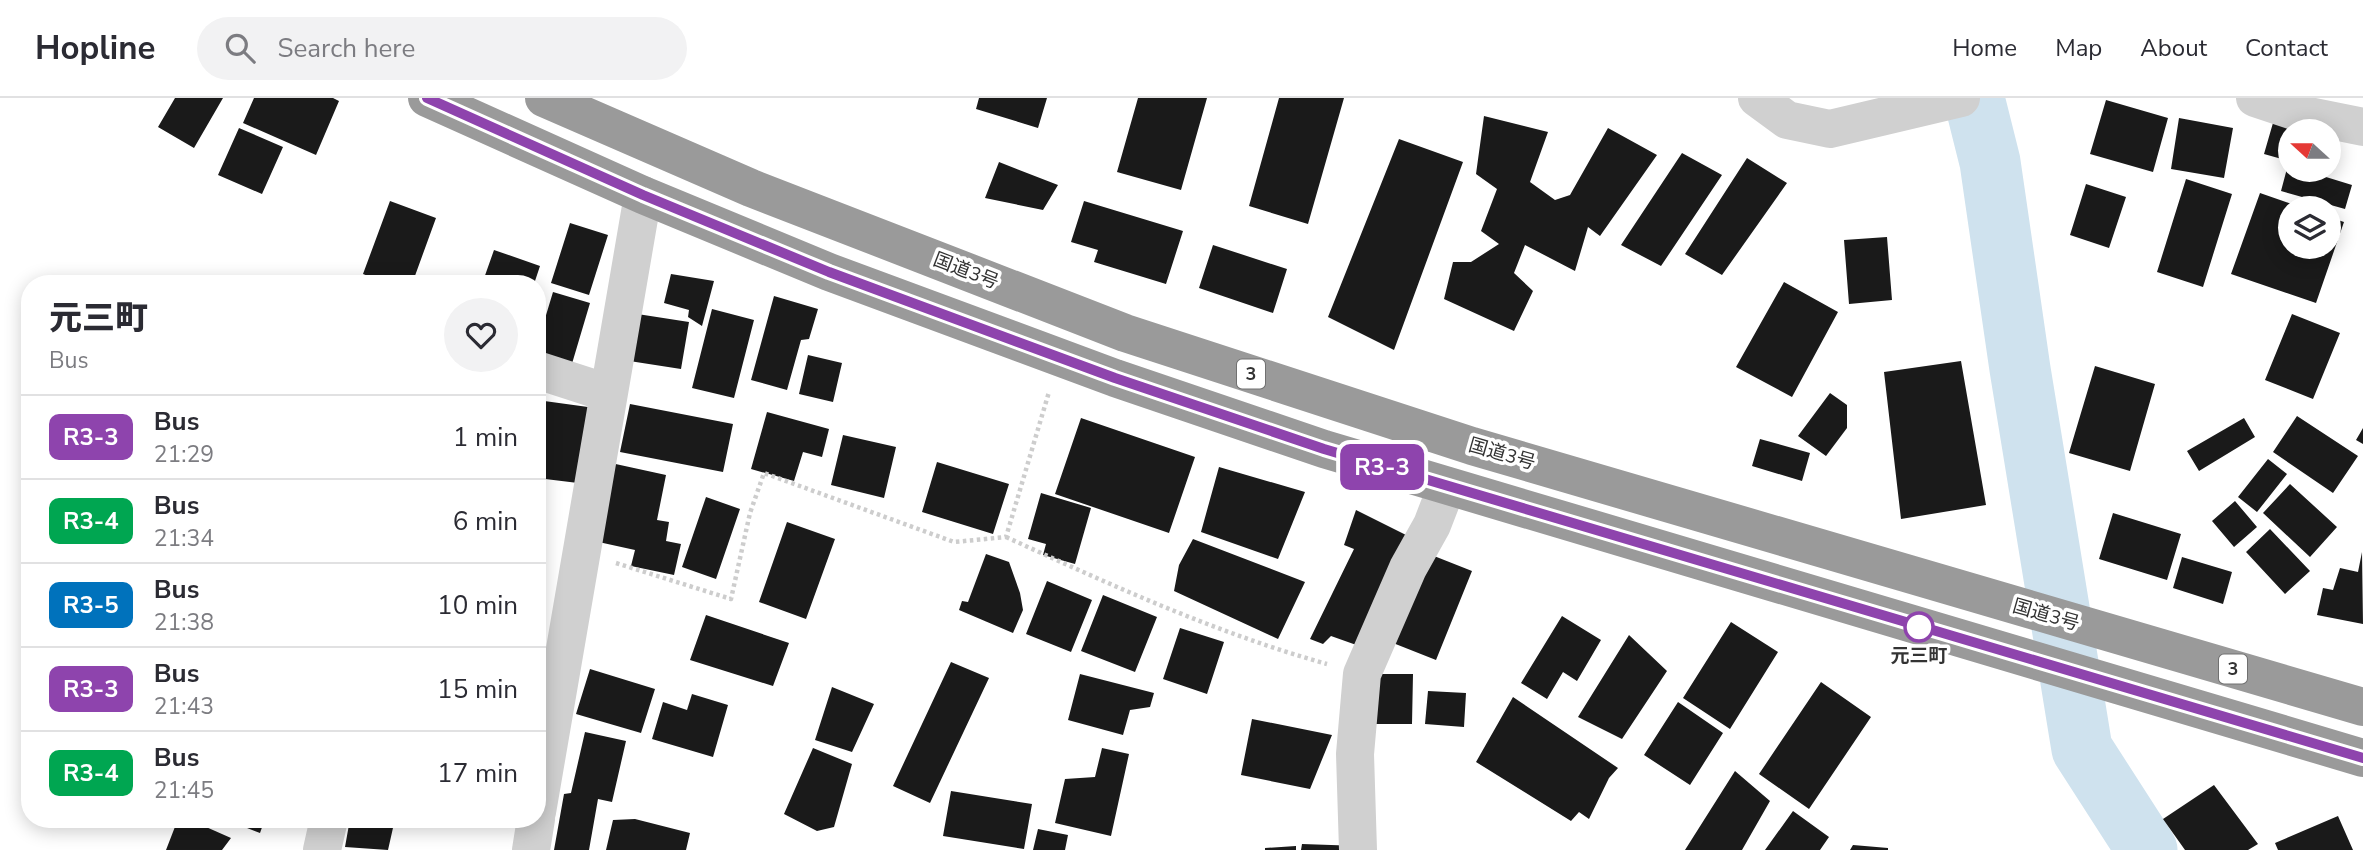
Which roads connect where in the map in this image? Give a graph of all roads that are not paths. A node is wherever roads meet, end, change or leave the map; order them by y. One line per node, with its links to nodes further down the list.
1 (427, 98): 7 (highway)
2 (544, 98): 11 (highway, 国道3号 / 3)
3 (1757, 98): 4 (street)
4 (1961, 98)
5 (2255, 98): 6 (street)
6 (2363, 127)
7 (643, 195): 9 (street); 10 (highway)
8 (546, 373): 9 (street)
9 (608, 393): 13 (street)
10 (1447, 486): 12 (highway); 18 (street)
11 (2363, 707)
12 (2363, 758)
13 (546, 760)
14 (327, 828): 16 (street)
15 (535, 828): 17 (street)
16 (323, 850)
17 (531, 850)
18 (1358, 850)

